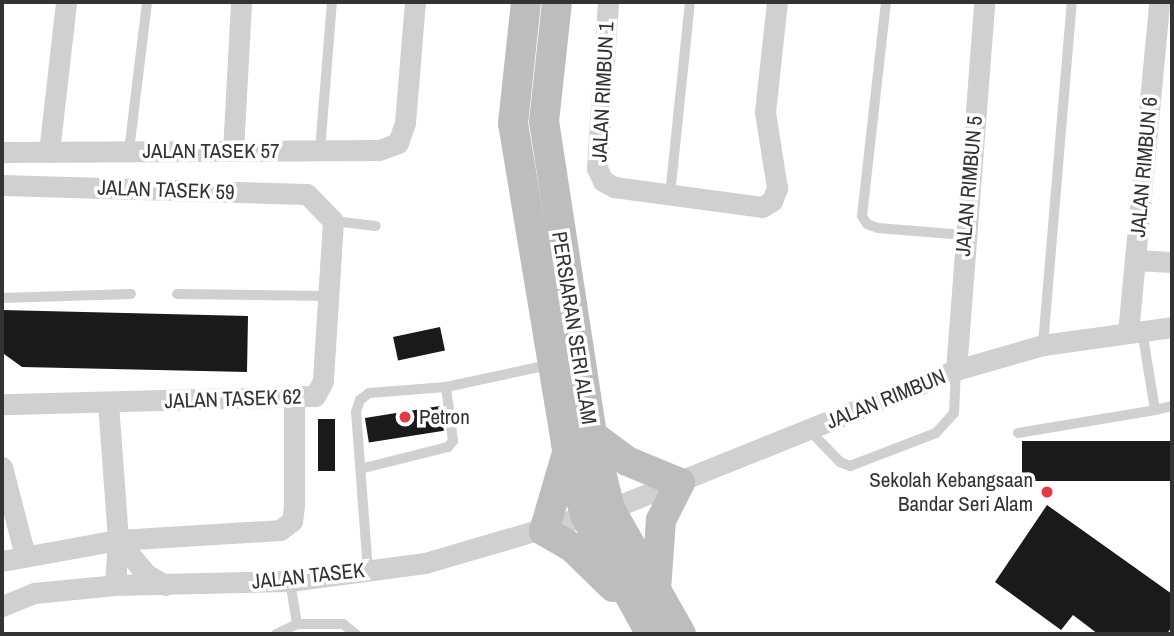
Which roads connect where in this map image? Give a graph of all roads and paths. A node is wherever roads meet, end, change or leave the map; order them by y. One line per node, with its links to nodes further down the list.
1 (66, 2): 19 (street)
2 (146, 2): 17 (lane)
3 (241, 2): 15 (street)
4 (332, 2): 16 (lane)
5 (415, 2): 16 (street, JALAN TASEK 57)
6 (526, 2): 34 (main road, PERSIARAN SERI ALAM)
7 (557, 2): 44 (main road, PERSIARAN SERI ALAM)
8 (608, 2): 21 (street, JALAN RIMBUN 1)
9 (690, 2): 21 (lane)
10 (777, 2): 21 (street)
11 (886, 2): 24 (lane)
12 (984, 2): 24 (street, JALAN RIMBUN 5)
13 (1072, 2): 33 (lane)
14 (1159, 2): 25 (street, JALAN RIMBUN 6)
15 (233, 150): 16 (street, JALAN TASEK 57); 17 (street, JALAN TASEK 57)
16 (320, 150)
17 (130, 151): 19 (street, JALAN TASEK 57)
18 (2, 152): 19 (street, JALAN TASEK 57)
19 (49, 152)
20 (2, 184): 22 (street, JALAN TASEK 59)
21 (670, 195)
22 (330, 215): 23 (lane); 29 (street, JALAN TASEK 62)
23 (376, 226)
24 (964, 234): 35 (street, JALAN RIMBUN 5)
25 (1135, 260): 26 (street); 32 (street, JALAN RIMBUN 6)
26 (1172, 262)
27 (131, 294): 30 (lane)
28 (177, 294): 29 (lane)
29 (326, 296): 37 (street, JALAN TASEK 62)
30 (2, 298)
31 (1172, 327): 32 (street, JALAN RIMBUN)
32 (1135, 332): 33 (street, JALAN RIMBUN); 41 (lane)
33 (1043, 345): 35 (street, JALAN RIMBUN)
34 (552, 365): 36 (lane); 44 (main road, PERSIARAN SERI ALAM)
35 (956, 370): 42 (street, JALAN RIMBUN); 42 (lane)
36 (446, 387): 46 (lane); 46 (lane)
37 (294, 400): 38 (street, JALAN TASEK 62); 50 (street)
38 (108, 402): 39 (street, JALAN TASEK 62); 50 (street)
39 (2, 404)
40 (1172, 406): 41 (lane)
41 (1155, 410): 43 (lane)
42 (809, 430): 47 (street, JALAN RIMBUN)
43 (1018, 433)
44 (580, 442): 47 (main road); 48 (main road, PERSIARAN SERI ALAM); 49 (main road)
45 (2, 467): 51 (street)
46 (363, 468): 53 (lane)
47 (680, 483): 48 (street, JALAN RIMBUN); 58 (main road)
48 (597, 512): 49 (street, JALAN TASEK); 58 (main road, PERSIARAN SERI ALAM); 61 (main road, PERSIARAN SERI ALAM)
49 (544, 531): 53 (street, JALAN TASEK); 61 (main road)
50 (118, 540): 51 (street); 55 (street); 56 (street); 57 (street)
51 (24, 555): 52 (street)
52 (2, 561)
53 (368, 571): 54 (street, JALAN TASEK)
54 (290, 581): 56 (street, JALAN TASEK); 60 (lane)
55 (115, 585): 56 (street, JALAN TASEK); 57 (street, JALAN TASEK)
56 (165, 585)
57 (78, 589): 59 (street, JALAN TASEK)
58 (656, 590): 64 (main road, PERSIARAN SERI ALAM)
59 (2, 606)
60 (297, 624): 62 (lane); 63 (lane)
61 (646, 626)
62 (276, 634)
63 (356, 634)
64 (681, 634)

